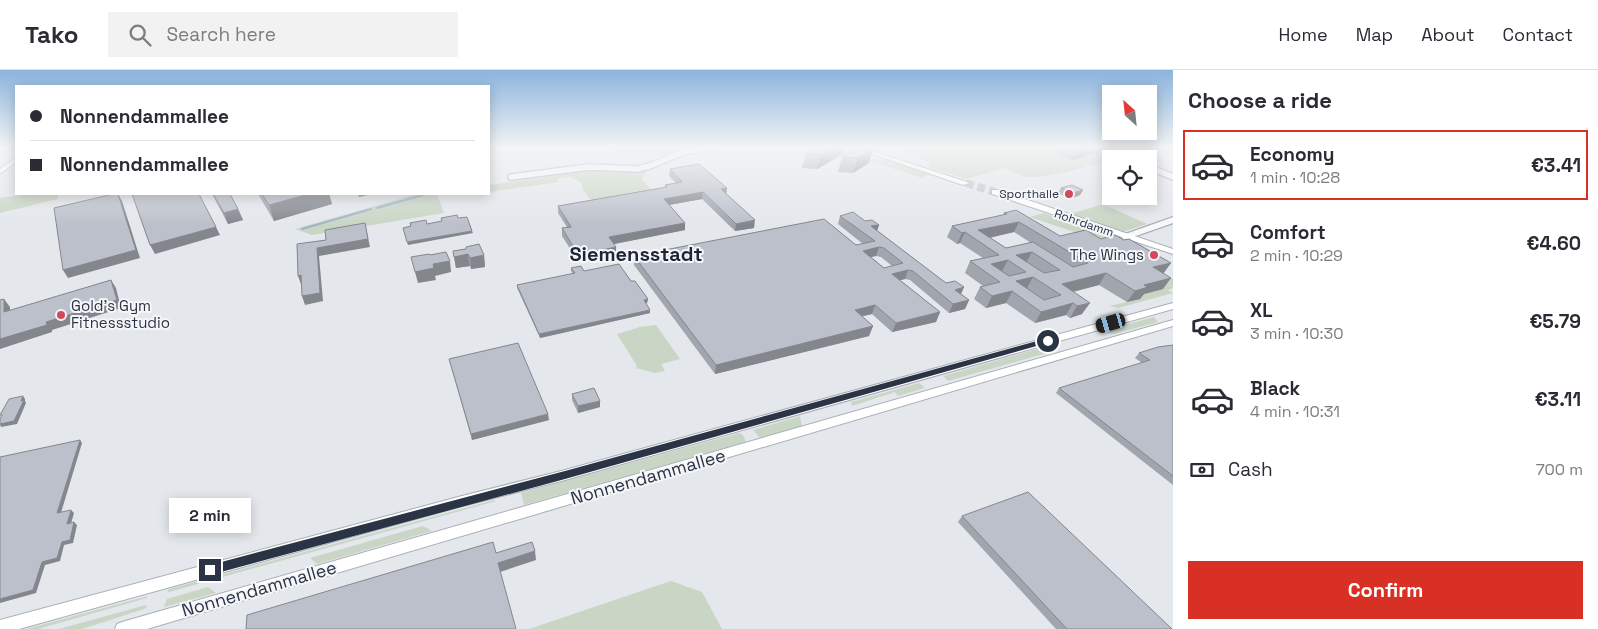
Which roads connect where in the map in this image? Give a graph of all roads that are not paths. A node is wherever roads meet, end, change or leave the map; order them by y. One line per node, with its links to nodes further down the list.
1 (542, 173): 3 (street)
2 (937, 173): 4 (main road)
3 (511, 177)
4 (966, 183)
5 (995, 192): 7 (main road, Rohrdamm)
6 (1173, 220): 7 (street)
7 (1125, 237): 8 (main road, Rohrdamm)
8 (1173, 252)
9 (1173, 306): 11 (main road, Nonnendammallee)
10 (1173, 323): 12 (main road, Nonnendammallee)
11 (0, 627)
12 (122, 629)

